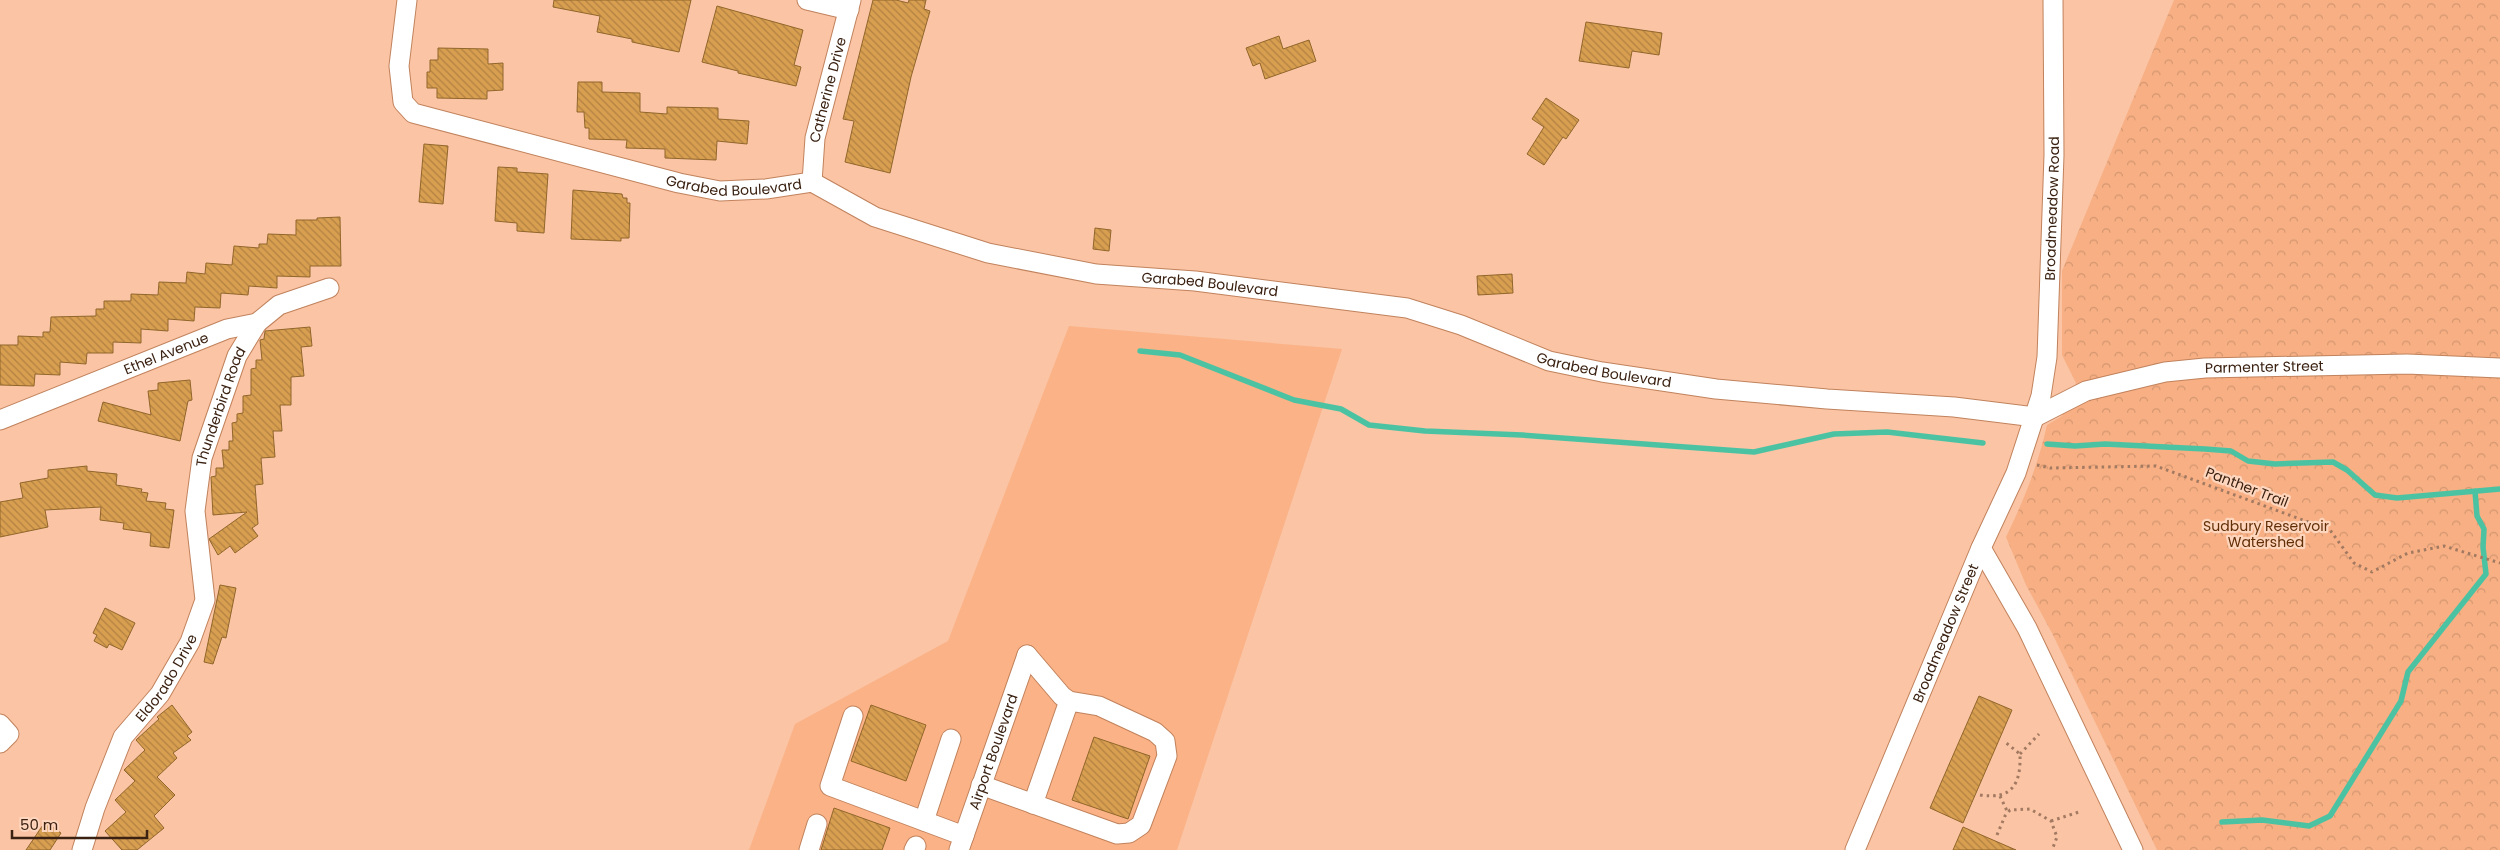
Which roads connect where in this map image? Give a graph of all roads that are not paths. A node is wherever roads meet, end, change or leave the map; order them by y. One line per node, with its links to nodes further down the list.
1 (406, 0): 5 (street, Garabed Boulevard)
2 (807, 0): 4 (street)
3 (2053, 0): 9 (street, Broadmeadow Road)
4 (850, 5): 5 (street, Catherine Drive)
5 (812, 182): 9 (street, Garabed Boulevard)
6 (329, 288): 7 (street, Ethel Avenue)
7 (257, 323): 10 (street, Ethel Avenue); 11 (street, Thunderbird Road)
8 (2500, 368): 9 (street, Parmenter Street)
9 (2035, 417): 12 (street, Broadmeadow Street)
10 (0, 420)
11 (197, 496): 23 (street, Eldorado Drive)
12 (1981, 548): 25 (street, Broadmeadow Street); 26 (street)
13 (1069, 701): 18 (street, Airport Boulevard); 19 (street); 19 (street)
14 (853, 716): 20 (street)
15 (0, 724): 17 (street)
16 (951, 739): 20 (street)
17 (0, 743)
18 (981, 785): 19 (street); 22 (street, Airport Boulevard)
19 (1033, 804)
20 (924, 820): 22 (street)
21 (817, 824): 24 (street)
22 (961, 843)
23 (82, 850)
24 (808, 850)
25 (1855, 850)
26 (2133, 850)

